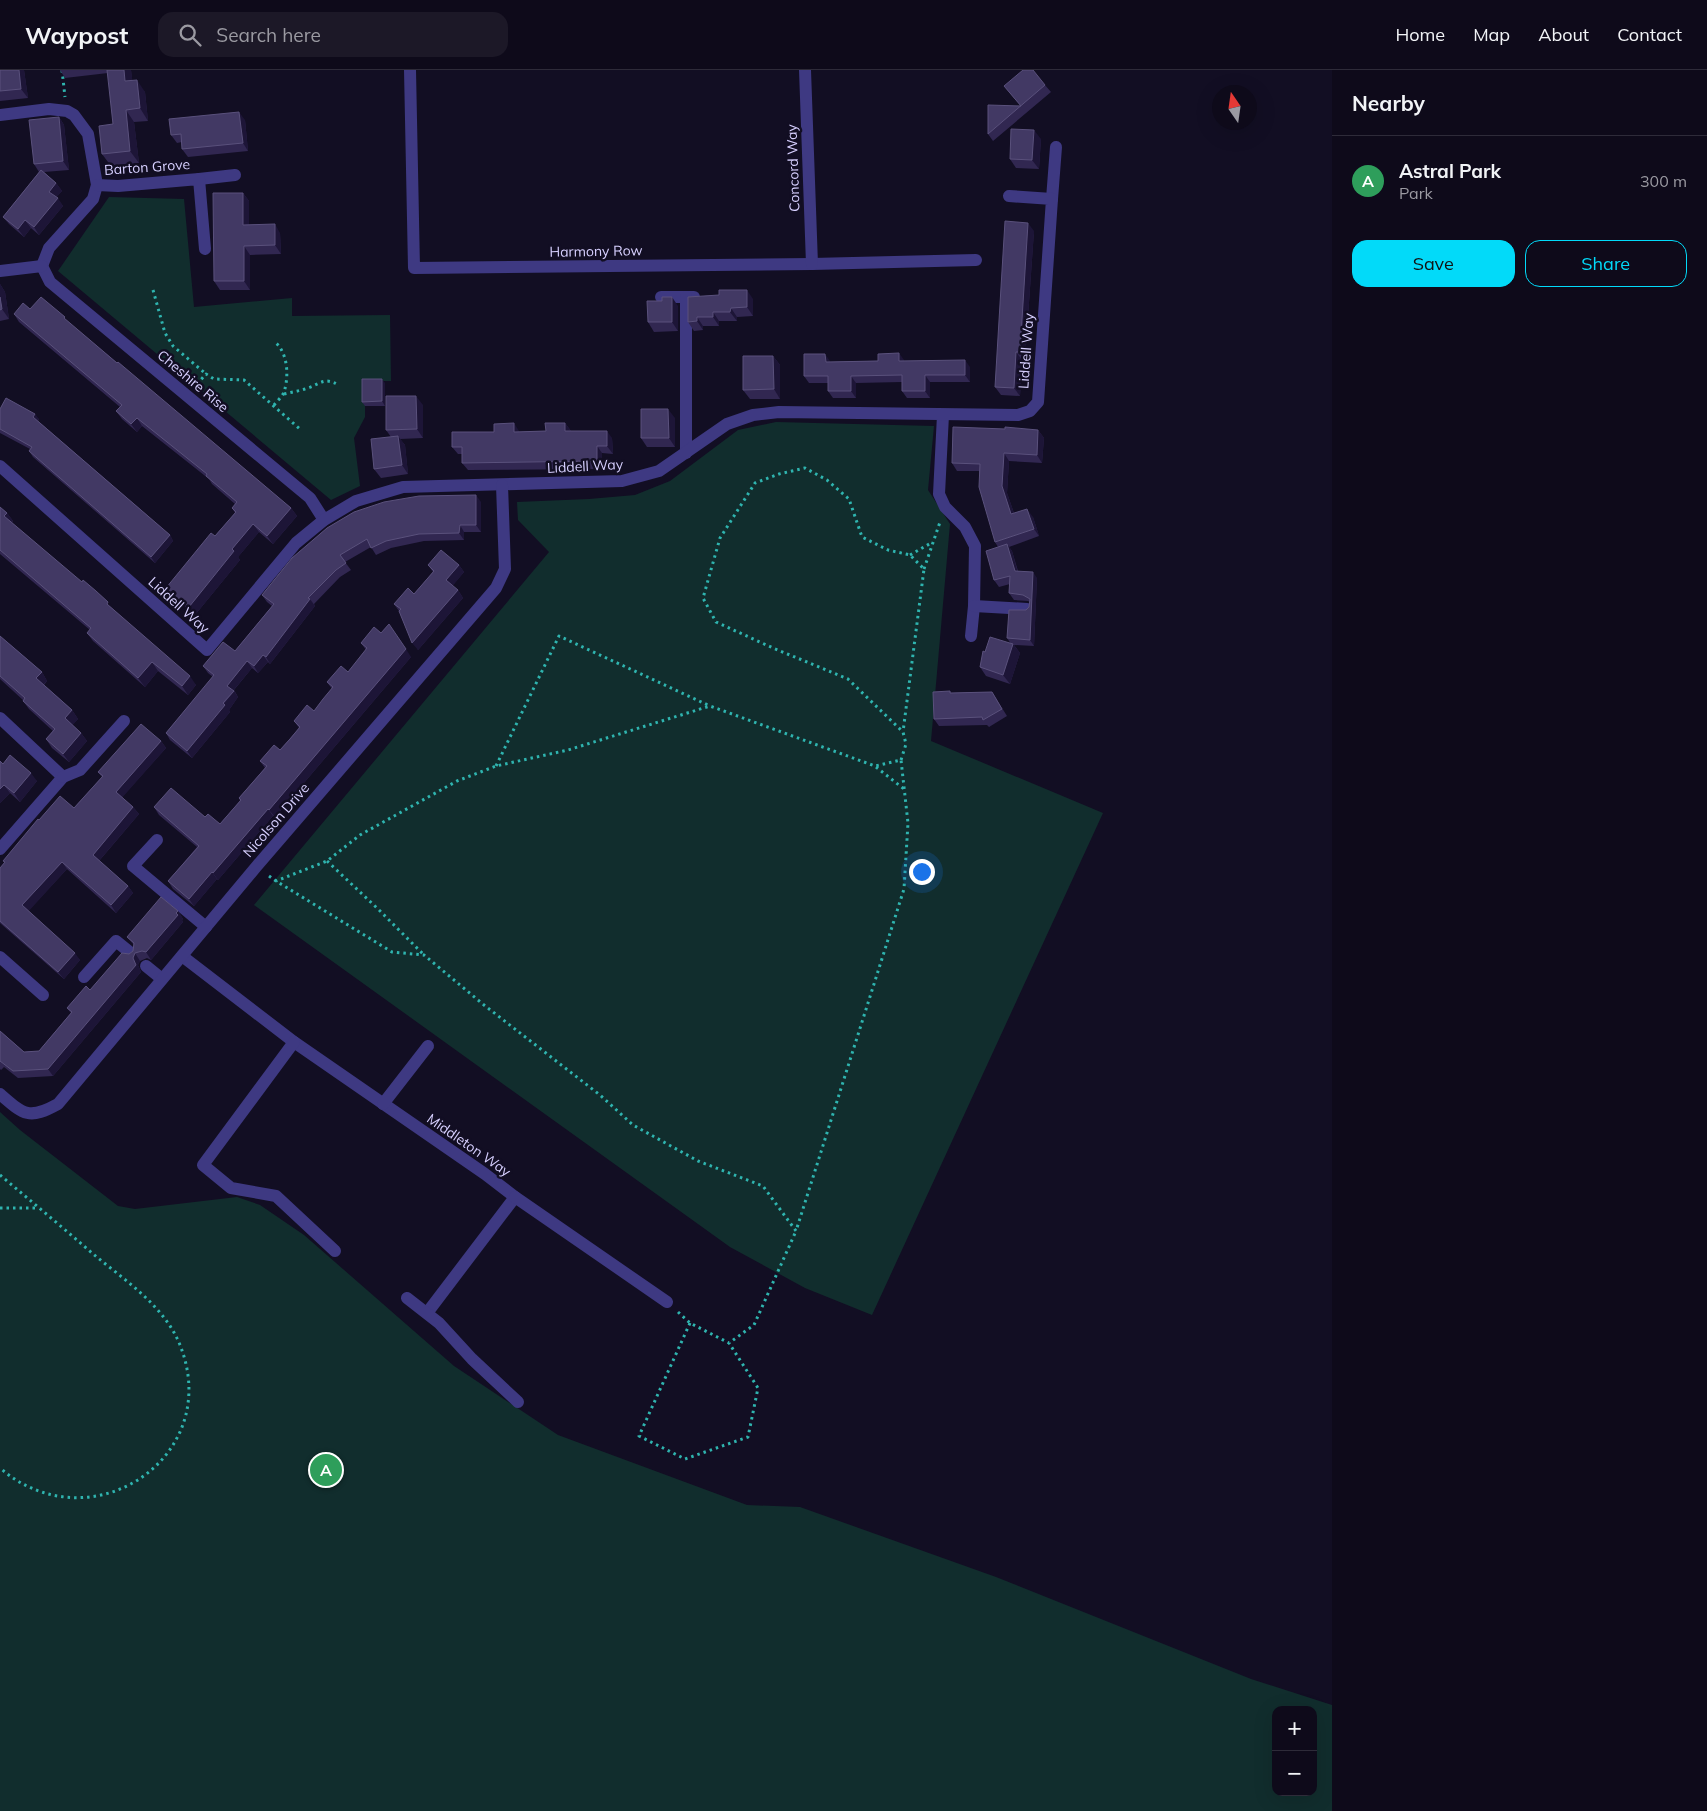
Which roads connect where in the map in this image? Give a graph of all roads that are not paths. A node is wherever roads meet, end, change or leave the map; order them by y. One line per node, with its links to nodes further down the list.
1 (410, 70): 12 (street, Harmony Row)
2 (805, 70): 12 (street, Concord Way)
3 (0, 115): 7 (street, Barton Grove)
4 (1056, 147): 9 (street)
5 (236, 175): 6 (street, Barton Grove)
6 (199, 179): 7 (street, Barton Grove); 10 (street, Barton Grove)
7 (97, 185): 13 (street, Barton Grove)
8 (1009, 196): 9 (street)
9 (1052, 199): 18 (street, Liddell Way)
10 (205, 249)
11 (976, 260): 12 (street, Harmony Row)
12 (812, 264)
13 (42, 266): 14 (street); 22 (street, Cheshire Rise)
14 (0, 271)
15 (661, 297): 16 (street)
16 (686, 297): 17 (street); 19 (street)
17 (710, 297)
18 (943, 415): 19 (street, Liddell Way); 23 (street)
19 (686, 453): 21 (street, Liddell Way)
20 (0, 466): 22 (street, Liddell Way)
21 (502, 485): 22 (street, Liddell Way); 31 (street, Nicolson Drive)
22 (324, 520)
23 (974, 606): 24 (street); 25 (street)
24 (1027, 609)
25 (971, 636)
26 (0, 718): 28 (street)
27 (124, 721): 28 (street)
28 (63, 777): 30 (street)
29 (157, 840): 31 (street)
30 (0, 850)
31 (206, 927): 33 (street, Nicolson Drive)
32 (132, 954): 36 (street)
33 (182, 956): 37 (street, Nicolson Drive); 39 (street, Middleton Way)
34 (0, 957): 38 (street)
35 (146, 966): 37 (street)
36 (84, 978)
37 (162, 979): 41 (street, Nicolson Drive)
38 (43, 995)
39 (294, 1042): 42 (street, Middleton Way); 44 (street)
40 (428, 1046): 42 (street)
41 (0, 1094)
42 (383, 1104): 43 (street, Middleton Way)
43 (515, 1197): 46 (street); 47 (street, Middleton Way)
44 (335, 1251)
45 (407, 1298): 47 (street)
46 (667, 1302)
47 (427, 1313): 48 (street)
48 (518, 1402)

